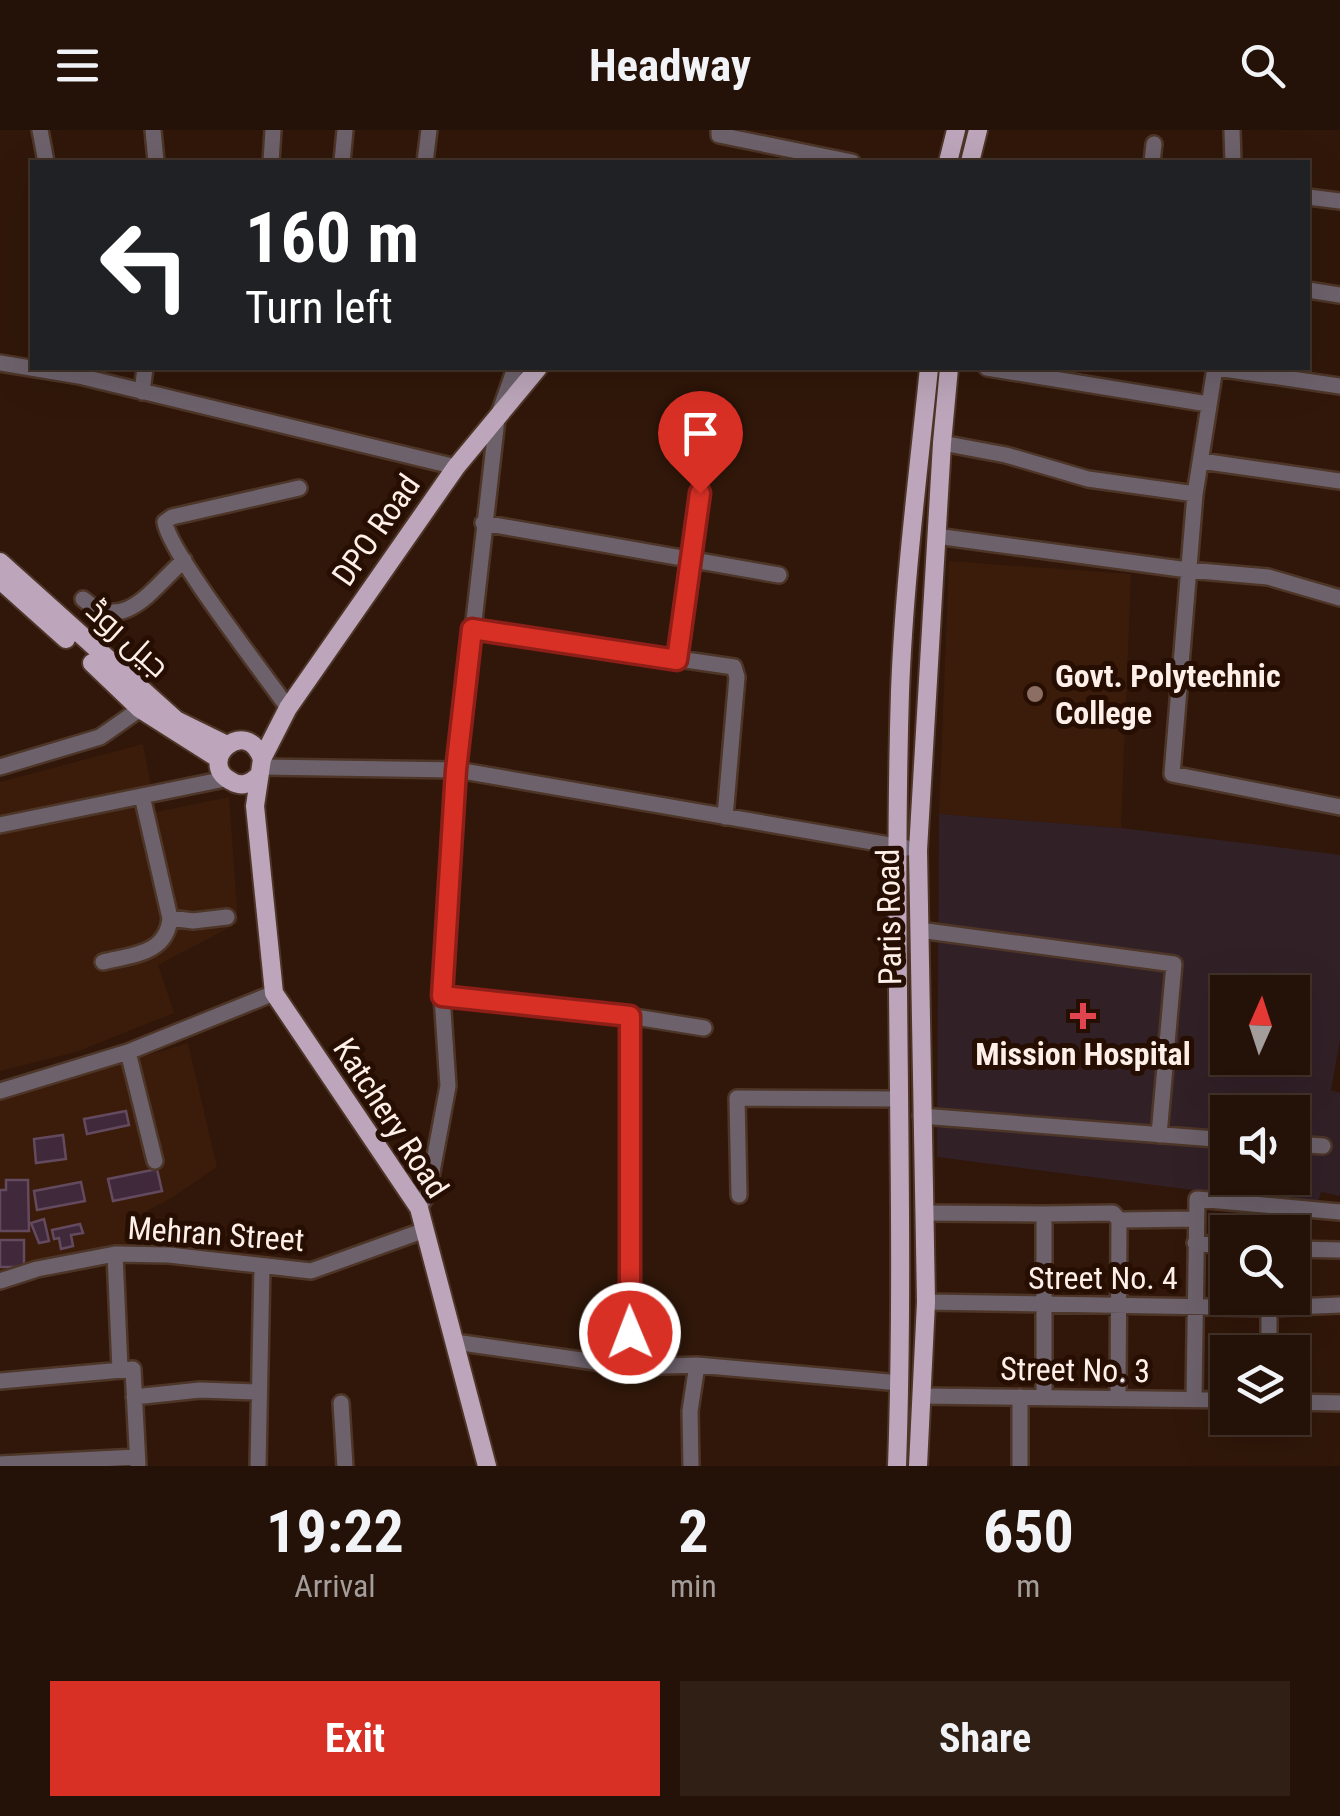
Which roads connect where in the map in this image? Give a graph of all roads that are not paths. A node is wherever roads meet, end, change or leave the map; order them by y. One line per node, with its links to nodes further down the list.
1 (40, 130): 11 (street)
2 (154, 130): 12 (street)
3 (274, 130): 13 (street)
4 (346, 130): 14 (street)
5 (429, 130): 15 (street)
6 (719, 130): 16 (street)
7 (956, 130): 17 (main road)
8 (978, 130): 18 (main road)
9 (1232, 130): 20 (street)
10 (1154, 144): 19 (street)
11 (46, 160)
12 (156, 160)
13 (271, 160)
14 (342, 160)
15 (425, 160)
16 (842, 160)
17 (955, 160)
18 (956, 160)
19 (1152, 160)
20 (1233, 160)
21 (1310, 197): 22 (street)
22 (1340, 201)
23 (1310, 290): 24 (street)
24 (1340, 295)
25 (0, 362): 26 (street)
26 (30, 366)
27 (144, 370): 37 (street)
28 (514, 370): 39 (street)
29 (536, 370): 39 (main road, DPO Road)
30 (929, 370): 59 (main road, Paris Road)
31 (949, 370): 40 (main road, Paris Road)
32 (999, 370): 38 (street)
33 (1216, 370): 38 (street)
34 (1230, 370): 36 (street)
35 (78, 372): 37 (street)
36 (1340, 386)
37 (142, 392): 42 (street)
38 (1208, 404): 41 (street)
39 (496, 419): 42 (main road, DPO Road); 47 (street)
40 (942, 444): 46 (street); 48 (main road, Paris Road)
41 (1201, 461): 43 (street); 46 (street)
42 (456, 466): 61 (main road, DPO Road)
43 (1340, 481)
44 (299, 488): 50 (street)
45 (700, 493): 49 (street)
46 (1195, 494): 52 (street)
47 (483, 522): 49 (street); 57 (street)
48 (936, 536): 52 (street); 60 (main road, Paris Road)
49 (692, 559): 53 (street); 58 (street)
50 (184, 560): 55 (street); 61 (street)
51 (0, 562): 65 (main road, جیل روڈ)
52 (1188, 570): 56 (street); 71 (street)
53 (778, 574)
54 (0, 580): 62 (main road, جیل روڈ)
55 (83, 598)
56 (1340, 598)
57 (472, 629): 58 (street); 67 (street)
58 (677, 660): 72 (street)
59 (900, 688): 60 (main road); 74 (main road, Paris Road)
60 (926, 691): 75 (main road, Paris Road)
61 (288, 708): 63 (main road, DPO Road)
62 (140, 709): 65 (main road, جیل روڈ); 66 (street)
63 (272, 734): 64 (main road); 68 (main road, DPO Road)
64 (250, 742): 65 (main road); 68 (main road)
65 (223, 752): 69 (main road)
66 (0, 766)
67 (456, 770): 68 (street); 72 (street); 81 (street)
68 (258, 771): 69 (main road); 80 (main road, Katchery Road)
69 (226, 779): 70 (street)
70 (142, 796): 73 (street); 77 (street)
71 (1340, 807)
72 (725, 816): 74 (street)
73 (0, 826)
74 (897, 846): 75 (street); 86 (main road, Paris Road)
75 (918, 850): 78 (main road, Paris Road)
76 (227, 916): 77 (street)
77 (170, 918): 79 (street)
78 (920, 930): 87 (main road, Paris Road); 88 (street)
79 (103, 962)
80 (274, 993): 84 (street); 94 (main road, Katchery Road)
81 (442, 996): 82 (street); 94 (street)
82 (630, 1016): 83 (street); 117 (street)
83 (704, 1028)
84 (128, 1052): 85 (street); 92 (street)
85 (0, 1091)
86 (900, 1100): 93 (street); 120 (main road, Paris Road)
87 (921, 1116): 88 (street); 96 (main road, Paris Road)
88 (1160, 1135): 89 (street)
89 (1210, 1139)
90 (1310, 1145): 91 (street)
91 (1323, 1146)
92 (155, 1161)
93 (739, 1196)
94 (419, 1208): 100 (main road, Katchery Road)
95 (1340, 1212): 98 (street)
96 (925, 1213): 97 (street); 108 (main road, Paris Road)
97 (1044, 1214): 99 (street); 112 (street)
98 (1195, 1219): 99 (street); 101 (street)
99 (1120, 1220): 113 (street)
100 (425, 1230): 106 (street, Mehran Street); 115 (main road, Katchery Road)
101 (1195, 1243): 102 (street); 114 (street)
102 (1210, 1244)
103 (1310, 1249): 104 (street)
104 (1340, 1250)
105 (115, 1254): 106 (street, Mehran Street); 107 (street, Mehran Street); 118 (street)
106 (262, 1266): 121 (street)
107 (0, 1282)
108 (926, 1302): 112 (street, Street No. 4); 122 (main road, Paris Road)
109 (1310, 1304): 110 (street, Street No. 4)
110 (1340, 1304)
111 (1210, 1305): 114 (street, Street No. 4)
112 (1044, 1306): 113 (street, Street No. 4); 125 (street)
113 (1118, 1306): 114 (street, Street No. 4); 126 (street)
114 (1194, 1306): 127 (street)
115 (455, 1342): 117 (street); 136 (main road, Katchery Road)
116 (697, 1365): 117 (street); 120 (street); 137 (street)
117 (630, 1367)
118 (120, 1369): 119 (street); 123 (street)
119 (0, 1381)
120 (900, 1382): 138 (main road, Paris Road)
121 (258, 1392): 123 (street); 134 (street)
122 (922, 1396): 124 (street, Street No. 3); 139 (main road, Paris Road)
123 (134, 1397): 132 (street)
124 (1020, 1397): 125 (street, Street No. 3); 140 (street)
125 (1044, 1397): 126 (street, Street No. 3)
126 (1118, 1397): 127 (street, Street No. 3)
127 (1194, 1399): 128 (street, Street No. 3)
128 (1210, 1399)
129 (1310, 1402): 131 (street)
130 (341, 1403): 135 (street)
131 (1340, 1403)
132 (137, 1461): 133 (street)
133 (0, 1464)
134 (258, 1466)
135 (345, 1466)
136 (487, 1466)
137 (691, 1466)
138 (896, 1466)
139 (918, 1466)
140 (1020, 1466)

